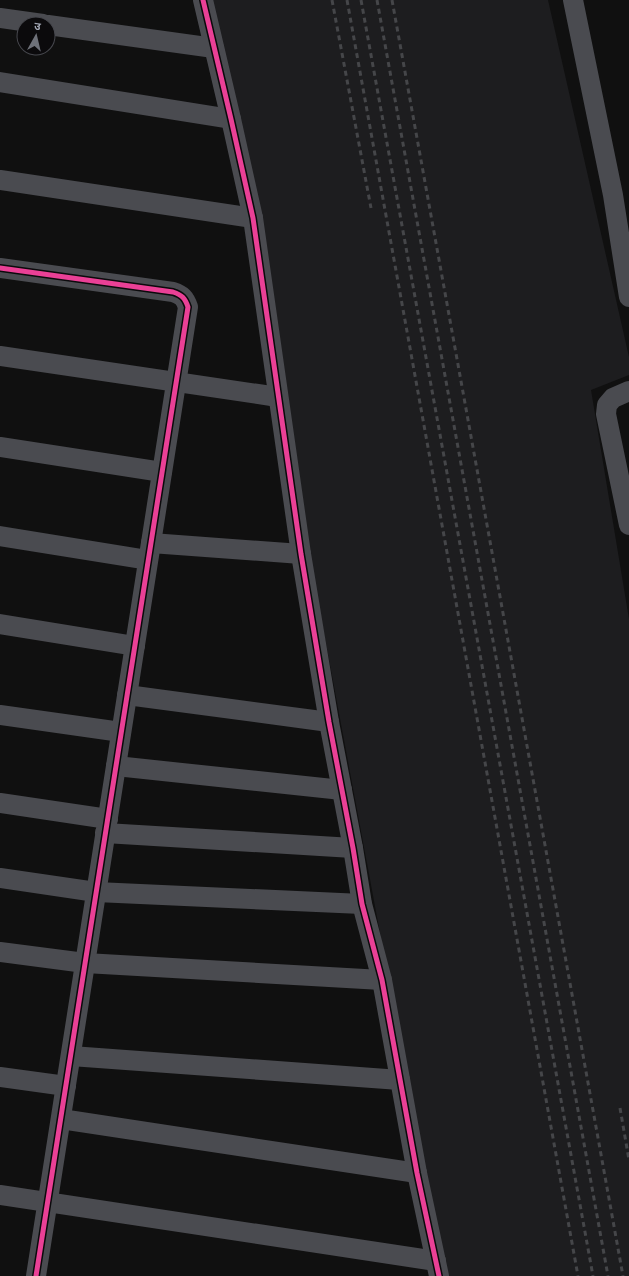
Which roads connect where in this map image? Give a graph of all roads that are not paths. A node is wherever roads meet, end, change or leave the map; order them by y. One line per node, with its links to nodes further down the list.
1 (203, 0): 6 (street)
2 (573, 0): 12 (street)
3 (0, 18): 4 (street)
4 (16, 20)
5 (56, 26): 6 (street)
6 (214, 48): 8 (street)
7 (0, 82): 8 (street)
8 (231, 119): 10 (street)
9 (0, 180): 10 (street)
10 (252, 218): 16 (street)
11 (0, 268): 14 (street)
12 (629, 297)
13 (0, 356): 14 (street)
14 (177, 382): 16 (street); 18 (street)
15 (629, 391): 19 (street)
16 (278, 397): 23 (street)
17 (0, 447): 18 (street)
18 (162, 472): 22 (street)
19 (627, 505): 20 (street)
20 (629, 525)
21 (0, 536): 22 (street)
22 (150, 551): 23 (street); 25 (street)
23 (301, 554): 28 (street)
24 (0, 624): 25 (street)
25 (135, 646): 26 (street)
26 (127, 695): 28 (street); 29 (street)
27 (0, 715): 29 (street)
28 (329, 722): 31 (street)
29 (121, 732): 30 (street)
30 (116, 766): 31 (street); 33 (street)
31 (342, 790): 34 (street)
32 (0, 803): 33 (street)
33 (107, 826): 34 (street); 36 (street)
34 (354, 848): 37 (street)
35 (0, 878): 36 (street)
36 (96, 892): 37 (street); 39 (street)
37 (362, 904): 40 (street)
38 (0, 952): 39 (street)
39 (85, 963): 40 (street); 41 (street)
40 (382, 980): 43 (street)
41 (71, 1056): 43 (street); 44 (street)
42 (0, 1077): 44 (street)
43 (400, 1080): 46 (street)
44 (66, 1086): 45 (street)
45 (61, 1119): 46 (street); 48 (street)
46 (417, 1173): 49 (street)
47 (0, 1196): 48 (street)
48 (48, 1202): 49 (street); 50 (street)
49 (437, 1268)
50 (36, 1276)

